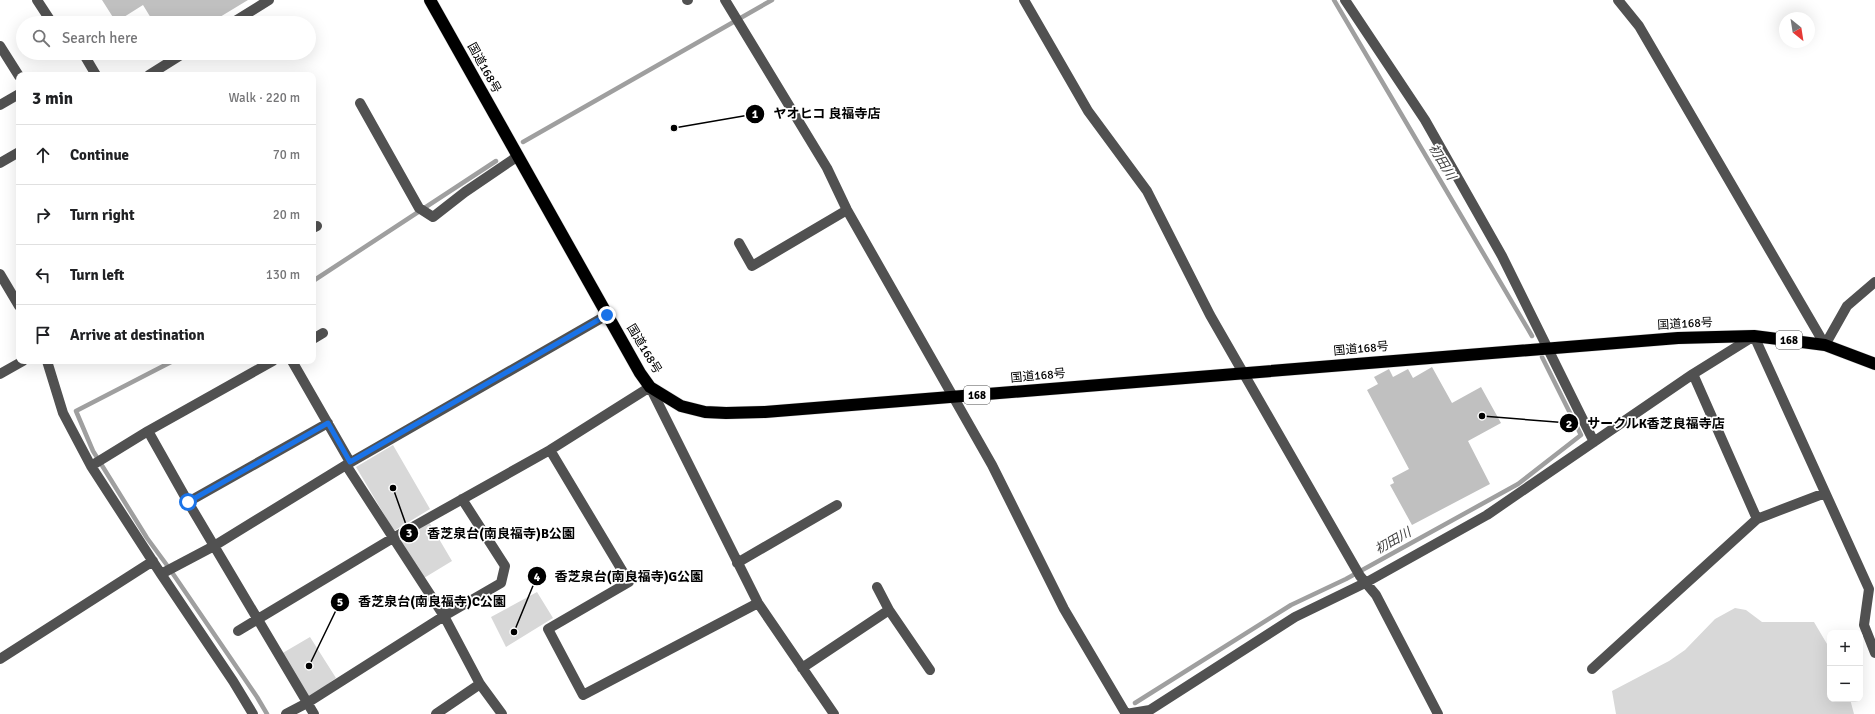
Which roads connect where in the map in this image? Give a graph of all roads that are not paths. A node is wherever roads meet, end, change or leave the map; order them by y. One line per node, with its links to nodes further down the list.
1 (37, 0): 8 (street)
2 (269, 0): 9 (street)
3 (430, 0): 20 (highway, 国道168号 / 168)
4 (725, 0): 22 (street)
5 (1024, 0): 38 (street)
6 (1345, 0): 32 (street)
7 (1618, 0): 31 (street)
8 (47, 16)
9 (243, 16)
10 (0, 46): 13 (street)
11 (87, 60): 14 (street)
12 (173, 60): 15 (street)
13 (16, 72)
14 (94, 72)
15 (154, 72)
16 (16, 96): 18 (street)
17 (360, 104): 20 (street)
18 (0, 106)
19 (16, 154): 21 (street)
20 (518, 156): 27 (highway, 国道168号 / 168)
21 (0, 163)
22 (847, 210): 23 (street); 42 (street)
23 (739, 243)
24 (0, 274): 26 (street)
25 (1875, 282): 31 (street)
26 (16, 301)
27 (607, 315): 41 (highway, 国道168号 / 168); 47 (street)
28 (323, 333): 30 (street)
29 (1754, 336): 31 (highway, 国道168号 / 168); 32 (highway, 国道168号 / 168); 40 (street); 49 (street)
30 (316, 337)
31 (1825, 345): 37 (highway, 国道168号 / 168)
32 (1546, 348): 38 (highway, 国道168号 / 168); 45 (street)
33 (18, 364): 39 (street)
34 (48, 364): 48 (street)
35 (269, 364): 44 (street)
36 (294, 364): 43 (street)
37 (1875, 364)
38 (1245, 373): 42 (highway, 国道168号 / 168); 59 (street)
39 (0, 374)
40 (1693, 374): 45 (street); 53 (street)
41 (650, 387): 42 (highway, 国道168号 / 168); 46 (street); 57 (street)
42 (953, 397): 80 (street)
43 (328, 423): 47 (street); 51 (street)
44 (148, 431): 48 (street); 51 (street)
45 (1594, 442): 59 (street)
46 (550, 450): 50 (street); 62 (street)
47 (348, 463): 54 (street); 55 (street)
48 (91, 466): 56 (street)
49 (1825, 493): 53 (street); 61 (street)
50 (462, 499): 54 (street); 64 (street)
51 (188, 502): 55 (street)
52 (837, 505): 57 (street)
53 (1757, 519): 70 (street)
54 (393, 538): 64 (street); 65 (street)
55 (214, 546): 58 (street); 65 (street)
56 (153, 561): 58 (street); 68 (street)
57 (738, 563): 62 (street)
58 (161, 574): 74 (street)
59 (1361, 575): 80 (street); 81 (street)
60 (877, 587): 63 (street)
61 (1872, 588): 67 (street)
62 (758, 603): 69 (street)
63 (889, 610): 69 (street); 71 (street)
64 (444, 616): 72 (street); 73 (street)
65 (258, 620): 66 (street); 73 (street)
66 (238, 631)
67 (1875, 653)
68 (0, 659)
69 (802, 668): 79 (street)
70 (1592, 669)
71 (930, 670)
72 (480, 684): 77 (street); 78 (street)
73 (307, 703): 75 (street); 76 (street)
74 (253, 714)
75 (286, 714)
76 (314, 714)
77 (436, 714)
78 (502, 714)
79 (834, 714)
80 (1126, 714)
81 (1438, 714)

